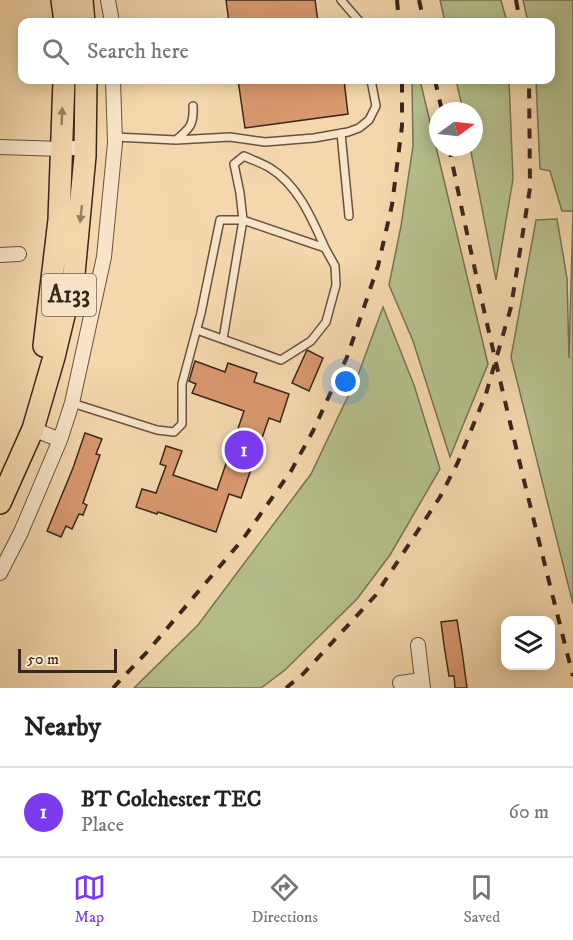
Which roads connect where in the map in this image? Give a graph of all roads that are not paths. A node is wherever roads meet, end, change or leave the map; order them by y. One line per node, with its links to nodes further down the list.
1 (62, 0): 5 (main road)
2 (82, 0): 6 (main road)
3 (108, 0): 7 (street)
4 (341, 0): 8 (lane)
5 (64, 18)
6 (84, 18)
7 (110, 18)
8 (357, 18)
9 (64, 84): 19 (main road, A133, one-way to 9)
10 (86, 84): 18 (main road, A133)
11 (113, 84): 15 (street)
12 (373, 84): 14 (lane)
13 (193, 106): 16 (lane)
14 (341, 133): 16 (lane); 20 (lane)
15 (115, 136): 16 (lane); 28 (street)
16 (176, 140)
17 (0, 147): 19 (street)
18 (86, 147): 19 (street); 27 (main road, A133, one-way to 27)
19 (62, 149): 30 (main road, A133)
20 (349, 216)
21 (243, 220): 22 (lane); 22 (lane); 25 (lane); 26 (lane)
22 (325, 248): 26 (lane)
23 (19, 254): 24 (street)
24 (0, 255)
25 (197, 330): 26 (lane); 29 (lane)
26 (223, 339)
27 (54, 357): 28 (street); 30 (main road, A133)
28 (81, 360): 29 (street)
29 (72, 403): 31 (street)
30 (33, 429): 31 (street); 32 (main road, A133)
31 (60, 440): 33 (street)
32 (0, 502)
33 (0, 573)
34 (418, 645): 36 (street)
35 (400, 683): 36 (street)
36 (423, 684)

